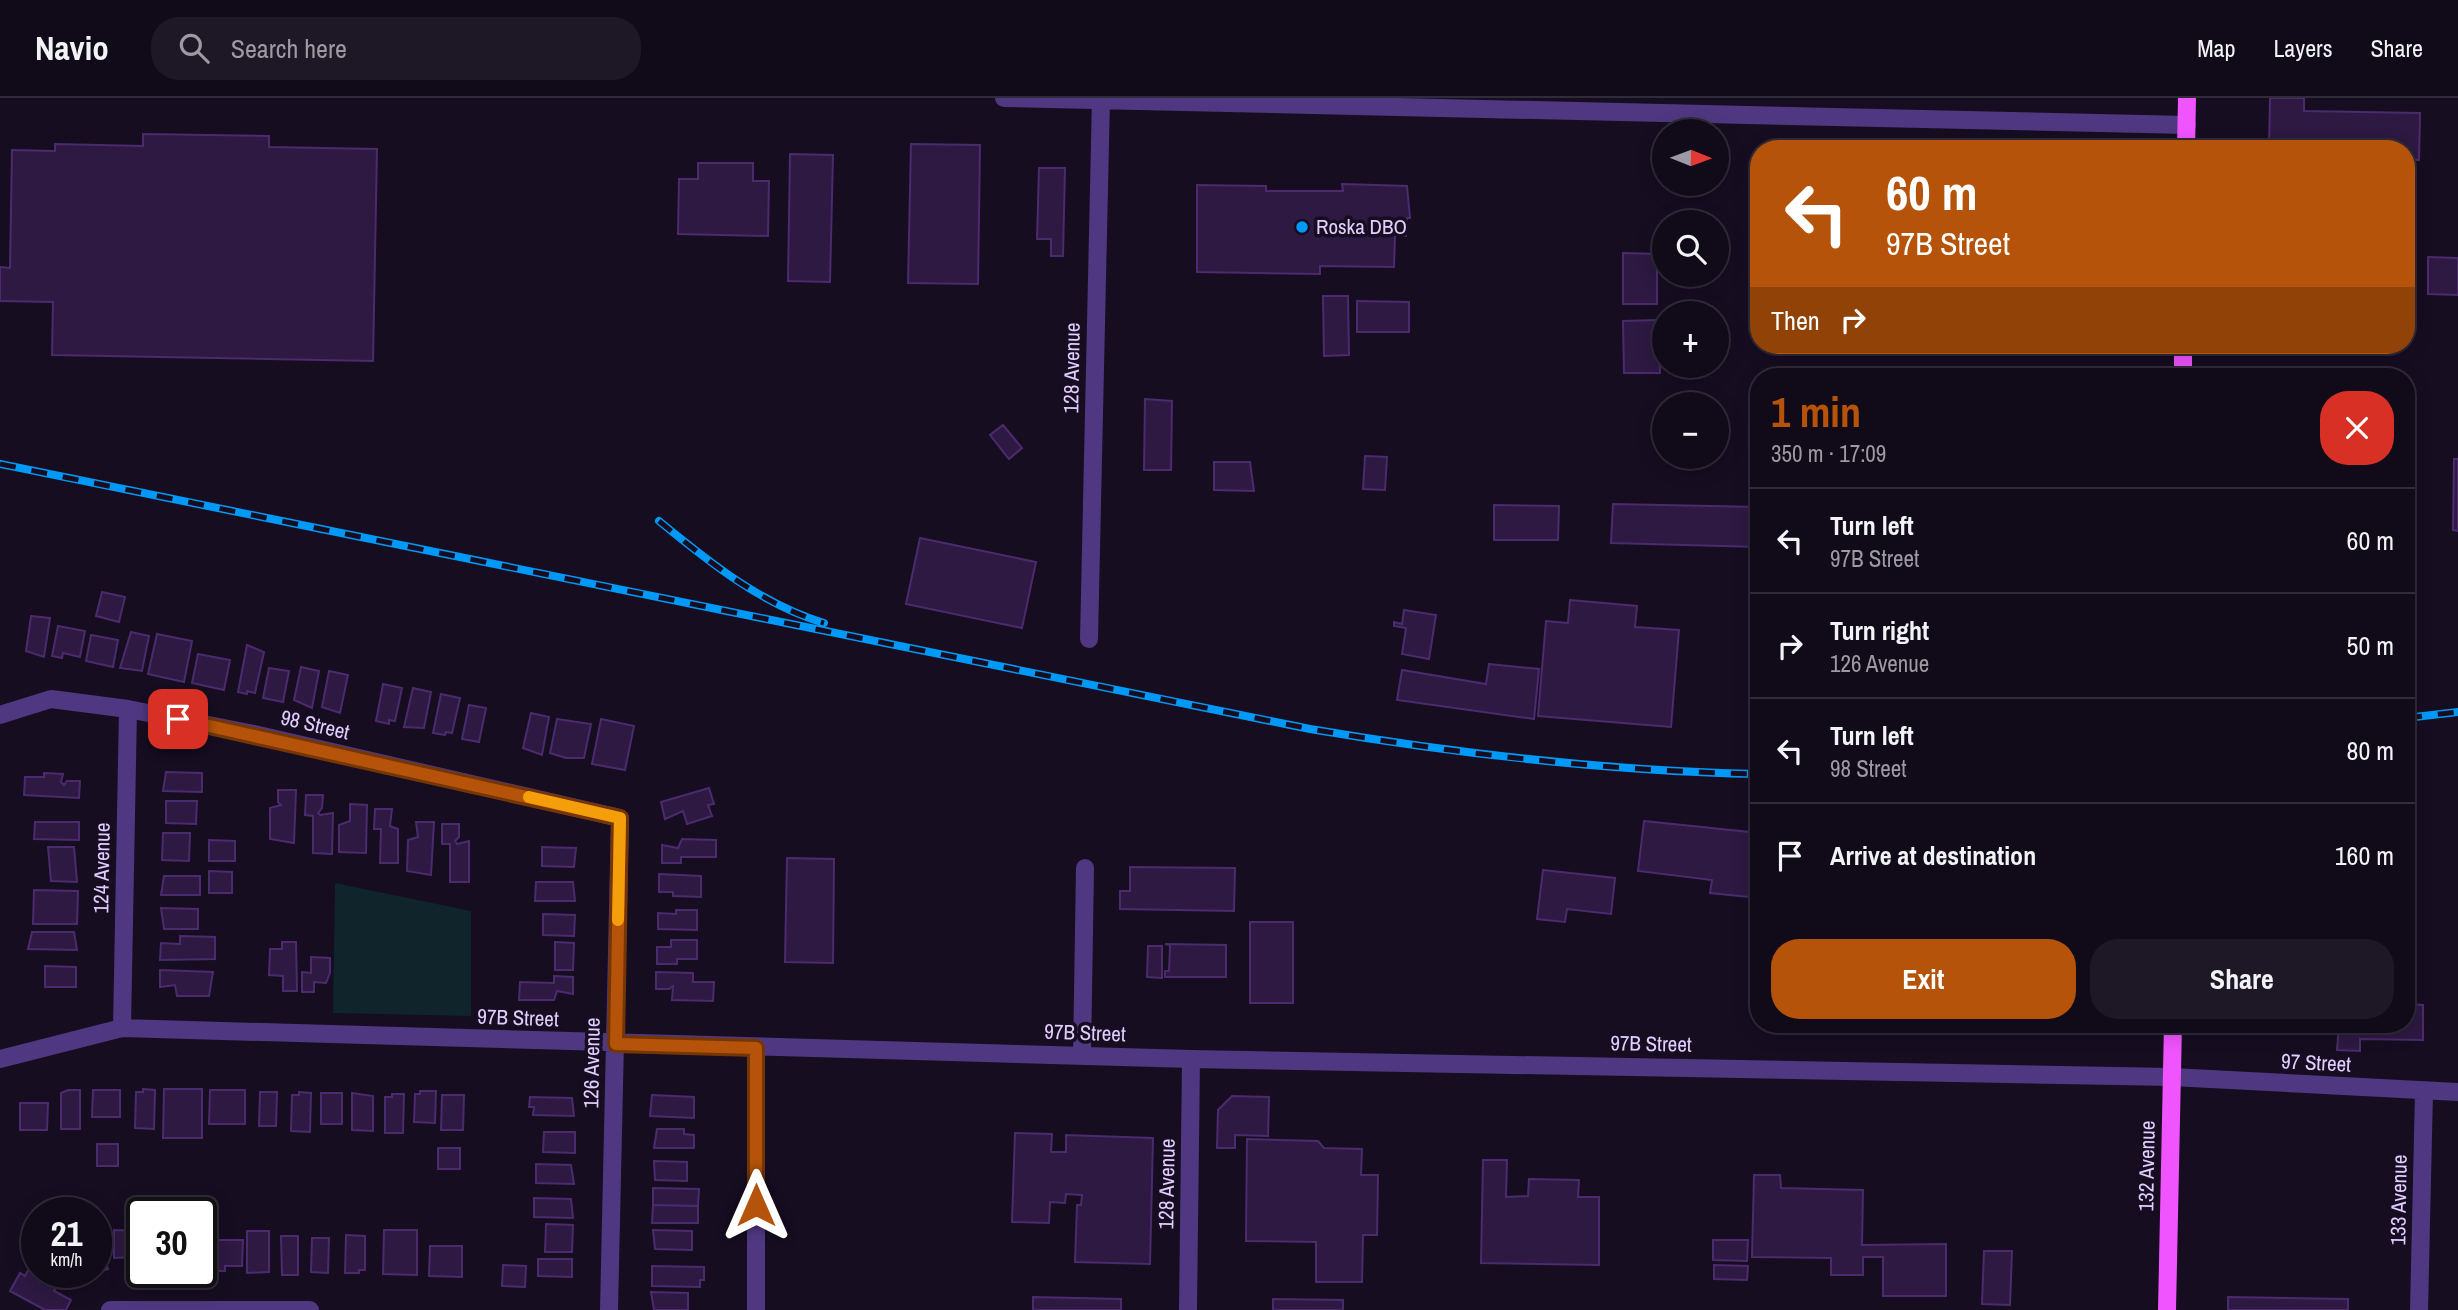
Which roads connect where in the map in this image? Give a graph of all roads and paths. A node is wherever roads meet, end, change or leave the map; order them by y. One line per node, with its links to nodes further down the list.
1 (1004, 98): 3 (street)
2 (2187, 98): 4 (main road)
3 (1101, 99): 4 (street); 6 (street, 128 Avenue)
4 (2187, 125): 5 (main road)
5 (2186, 140)
6 (1088, 639)
7 (128, 709): 8 (street, 98 Street); 9 (street, 98 Street); 11 (street, 124 Avenue)
8 (0, 715)
9 (620, 818): 13 (street, 126 Avenue)
10 (1085, 868): 15 (street)
11 (122, 1028): 13 (street, 97B Street); 16 (street, 97B Street)
12 (2173, 1033): 18 (main road, 132 Avenue)
13 (616, 1044): 14 (street, 97B Street); 23 (street, 126 Avenue)
14 (756, 1048): 15 (street, 97B Street); 24 (street)
15 (1082, 1055): 17 (street, 97B Street)
16 (0, 1059)
17 (1191, 1059): 18 (street, 97B Street); 25 (street, 128 Avenue)
18 (2172, 1077): 19 (street, 97 Street); 26 (main road, 132 Avenue)
19 (2424, 1092): 20 (street, 97 Street); 27 (street, 133 Avenue)
20 (2458, 1092)
21 (110, 1309): 22 (street)
22 (310, 1310)
23 (610, 1310)
24 (756, 1310)
25 (1188, 1310)
26 (2167, 1310)
27 (2419, 1310)

